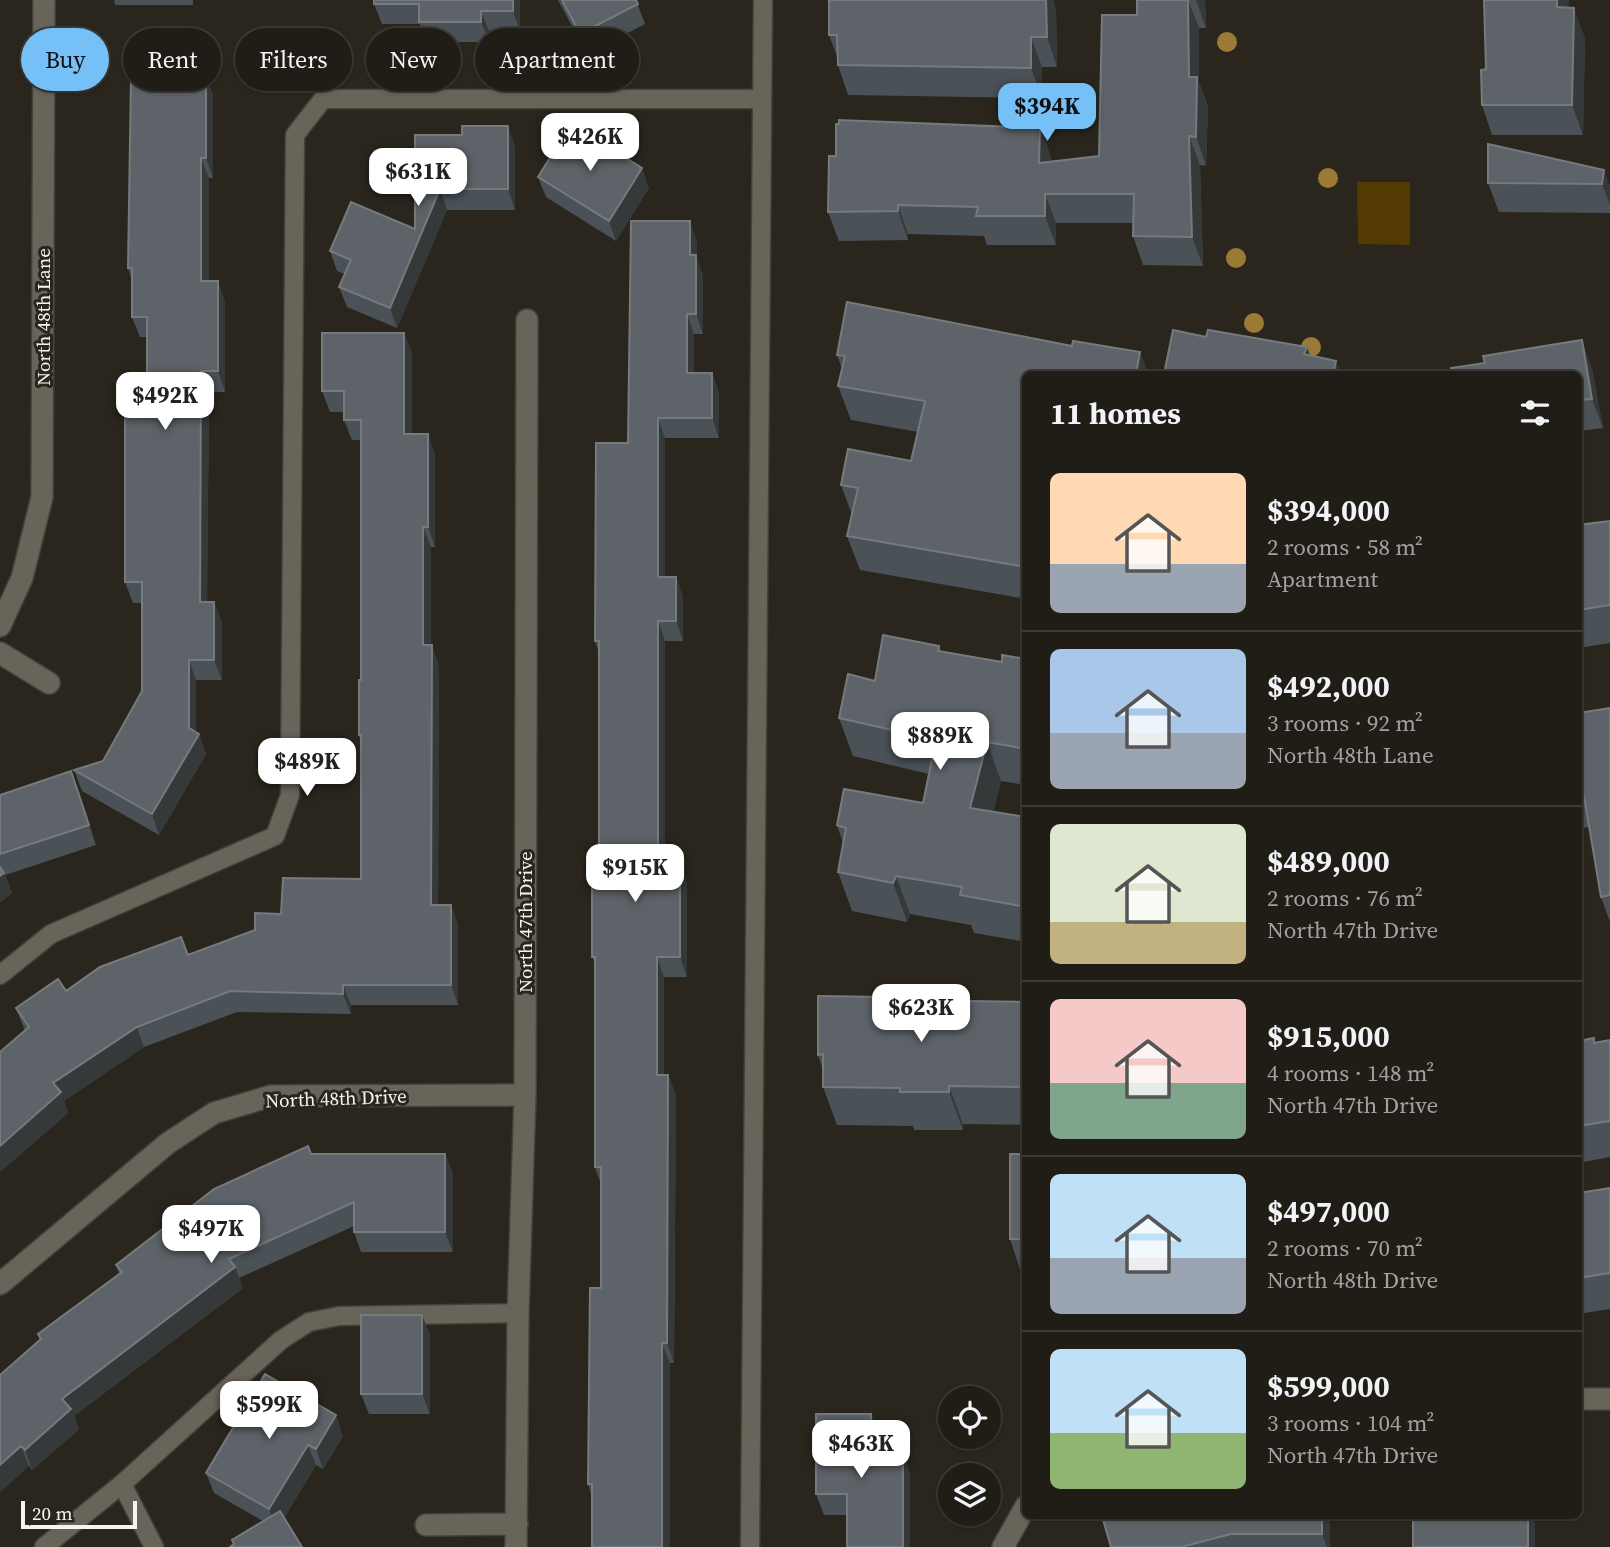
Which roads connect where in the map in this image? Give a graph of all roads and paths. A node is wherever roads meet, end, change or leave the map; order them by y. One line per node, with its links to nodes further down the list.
1 (44, 0): 5 (street, North 48th Lane)
2 (763, 0): 3 (lane)
3 (761, 99): 8 (lane); 21 (lane)
4 (527, 320): 9 (street, North 47th Drive)
5 (0, 626)
6 (0, 653): 7 (street)
7 (49, 683)
8 (0, 975)
9 (525, 1095): 10 (street, North 48th Drive); 11 (street, North 47th Drive)
10 (0, 1284)
11 (518, 1313): 14 (lane); 16 (street, North 47th Drive)
12 (1582, 1399): 13 (street)
13 (1610, 1399)
14 (122, 1484): 18 (lane); 19 (lane)
15 (1022, 1513): 22 (street)
16 (517, 1524): 17 (street); 20 (street, North 47th Drive)
17 (426, 1525)
18 (44, 1547)
19 (154, 1547)
20 (516, 1547)
21 (750, 1547)
22 (1003, 1547)

